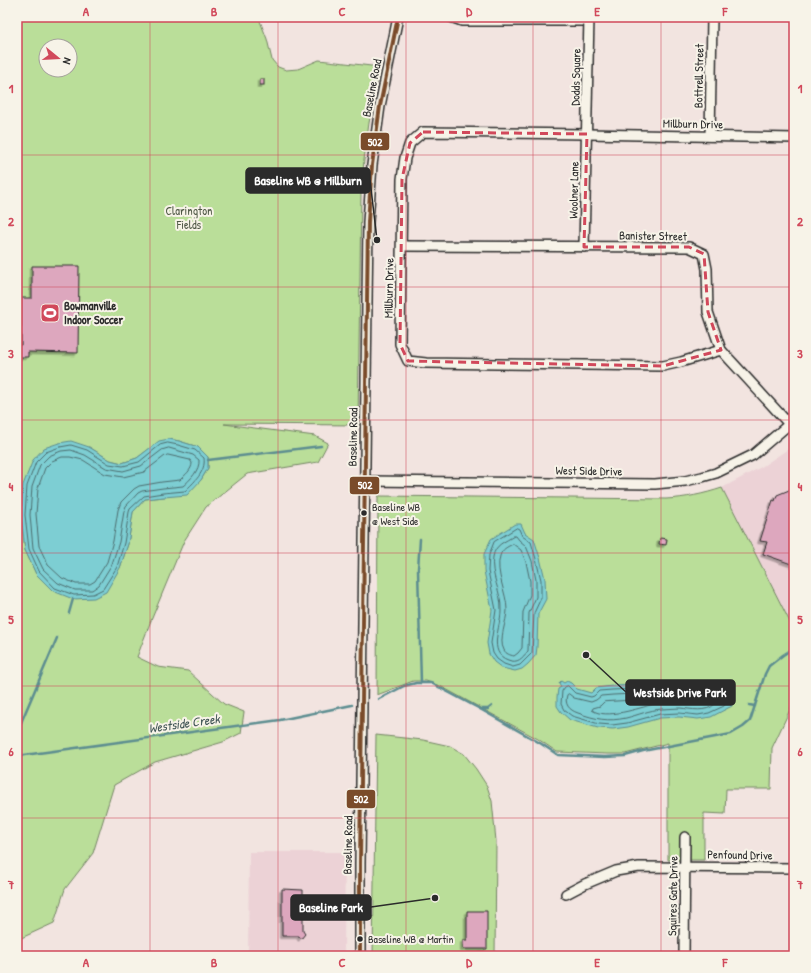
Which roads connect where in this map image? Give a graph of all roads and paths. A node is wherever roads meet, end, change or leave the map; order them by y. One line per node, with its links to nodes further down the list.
1 (398, 17): 12 (street, Baseline Road)
2 (451, 17): 4 (street, Dodds Square)
3 (712, 17): 6 (street, Bottrell Street)
4 (589, 19): 5 (street, Dodds Square)
5 (587, 134): 6 (street, Millburn Drive); 8 (street, Millburn Drive); 9 (street, Woolner Lane)
6 (710, 136): 7 (street, Millburn Drive)
7 (794, 138)
8 (402, 246): 9 (street, Banister Street); 10 (street, Millburn Drive)
9 (584, 247): 10 (street, Banister Street)
10 (721, 350): 11 (street, Banister Street)
11 (792, 422): 12 (street, West Side Drive)
12 (365, 481): 17 (street, Baseline Road)
13 (685, 837): 14 (street, Squires Gate Drive)
14 (685, 867): 15 (street, Penfound Drive); 16 (street, Penfound Drive); 18 (street, Squires Gate Drive)
15 (794, 868)
16 (566, 894)
17 (360, 956)
18 (684, 956)

